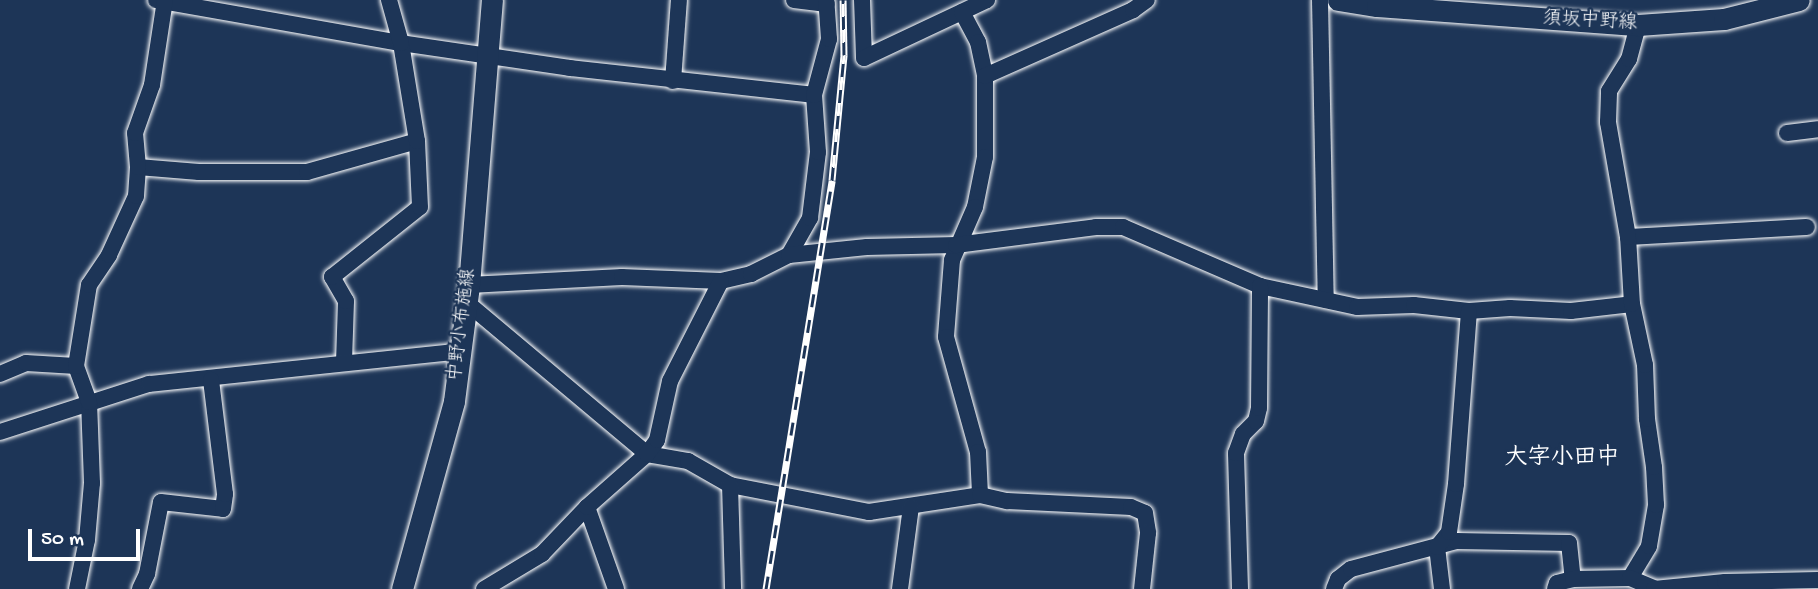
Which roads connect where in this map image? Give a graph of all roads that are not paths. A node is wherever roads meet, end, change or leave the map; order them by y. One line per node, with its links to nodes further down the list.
1 (389, 0): 16 (street)
2 (492, 0): 17 (main road, 中野小布施線)
3 (679, 0): 19 (street)
4 (794, 0): 12 (street)
5 (862, 0): 14 (street)
6 (987, 0): 14 (street)
7 (1147, 0): 18 (street)
8 (1320, 0): 32 (street)
9 (1338, 0): 15 (main road, 須坂中野線)
10 (1799, 0): 13 (main road, 須坂中野線)
11 (162, 1): 16 (street); 24 (street)
12 (827, 2): 20 (street)
13 (1766, 4): 15 (main road, 須坂中野線)
14 (962, 12): 18 (street)
15 (1638, 25): 26 (street)
16 (401, 43): 17 (street); 23 (street)
17 (488, 54): 19 (street); 31 (main road, 中野小布施線)
18 (985, 76): 27 (street)
19 (673, 81): 20 (street)
20 (814, 95): 28 (street)
21 (1818, 129): 22 (street)
22 (1787, 133)
23 (417, 141): 24 (street); 36 (street)
24 (138, 167): 37 (street)
25 (1807, 228): 26 (street)
26 (1628, 237): 33 (street)
27 (956, 245): 28 (street); 30 (street); 44 (street)
28 (789, 255): 29 (street)
29 (721, 281): 31 (street); 42 (street)
30 (1260, 286): 32 (street); 61 (street)
31 (468, 294): 35 (main road, 中野小布施線); 42 (street)
32 (1326, 300): 34 (street)
33 (1632, 304): 34 (street); 48 (street)
34 (1469, 311): 47 (street)
35 (461, 351): 36 (street); 55 (main road, 中野小布施線)
36 (344, 362): 39 (street)
37 (76, 366): 38 (street); 40 (street)
38 (0, 374)
39 (211, 380): 40 (street); 54 (street)
40 (89, 402): 41 (street); 53 (street)
41 (0, 432)
42 (647, 454): 43 (street); 45 (street)
43 (730, 485): 46 (street); 58 (street)
44 (980, 495): 46 (street); 60 (street)
45 (587, 507): 51 (street); 57 (street)
46 (911, 507): 59 (street)
47 (1437, 547): 49 (street); 62 (street); 63 (street)
48 (1630, 578): 49 (street); 52 (street)
49 (1573, 579): 64 (street)
50 (1818, 580): 52 (street)
51 (501, 584): 56 (street)
52 (1654, 588)
53 (77, 589)
54 (140, 589)
55 (402, 589)
56 (484, 589)
57 (615, 589)
58 (733, 589)
59 (900, 589)
60 (1142, 589)
61 (1240, 589)
62 (1334, 589)
63 (1442, 589)
64 (1555, 589)

